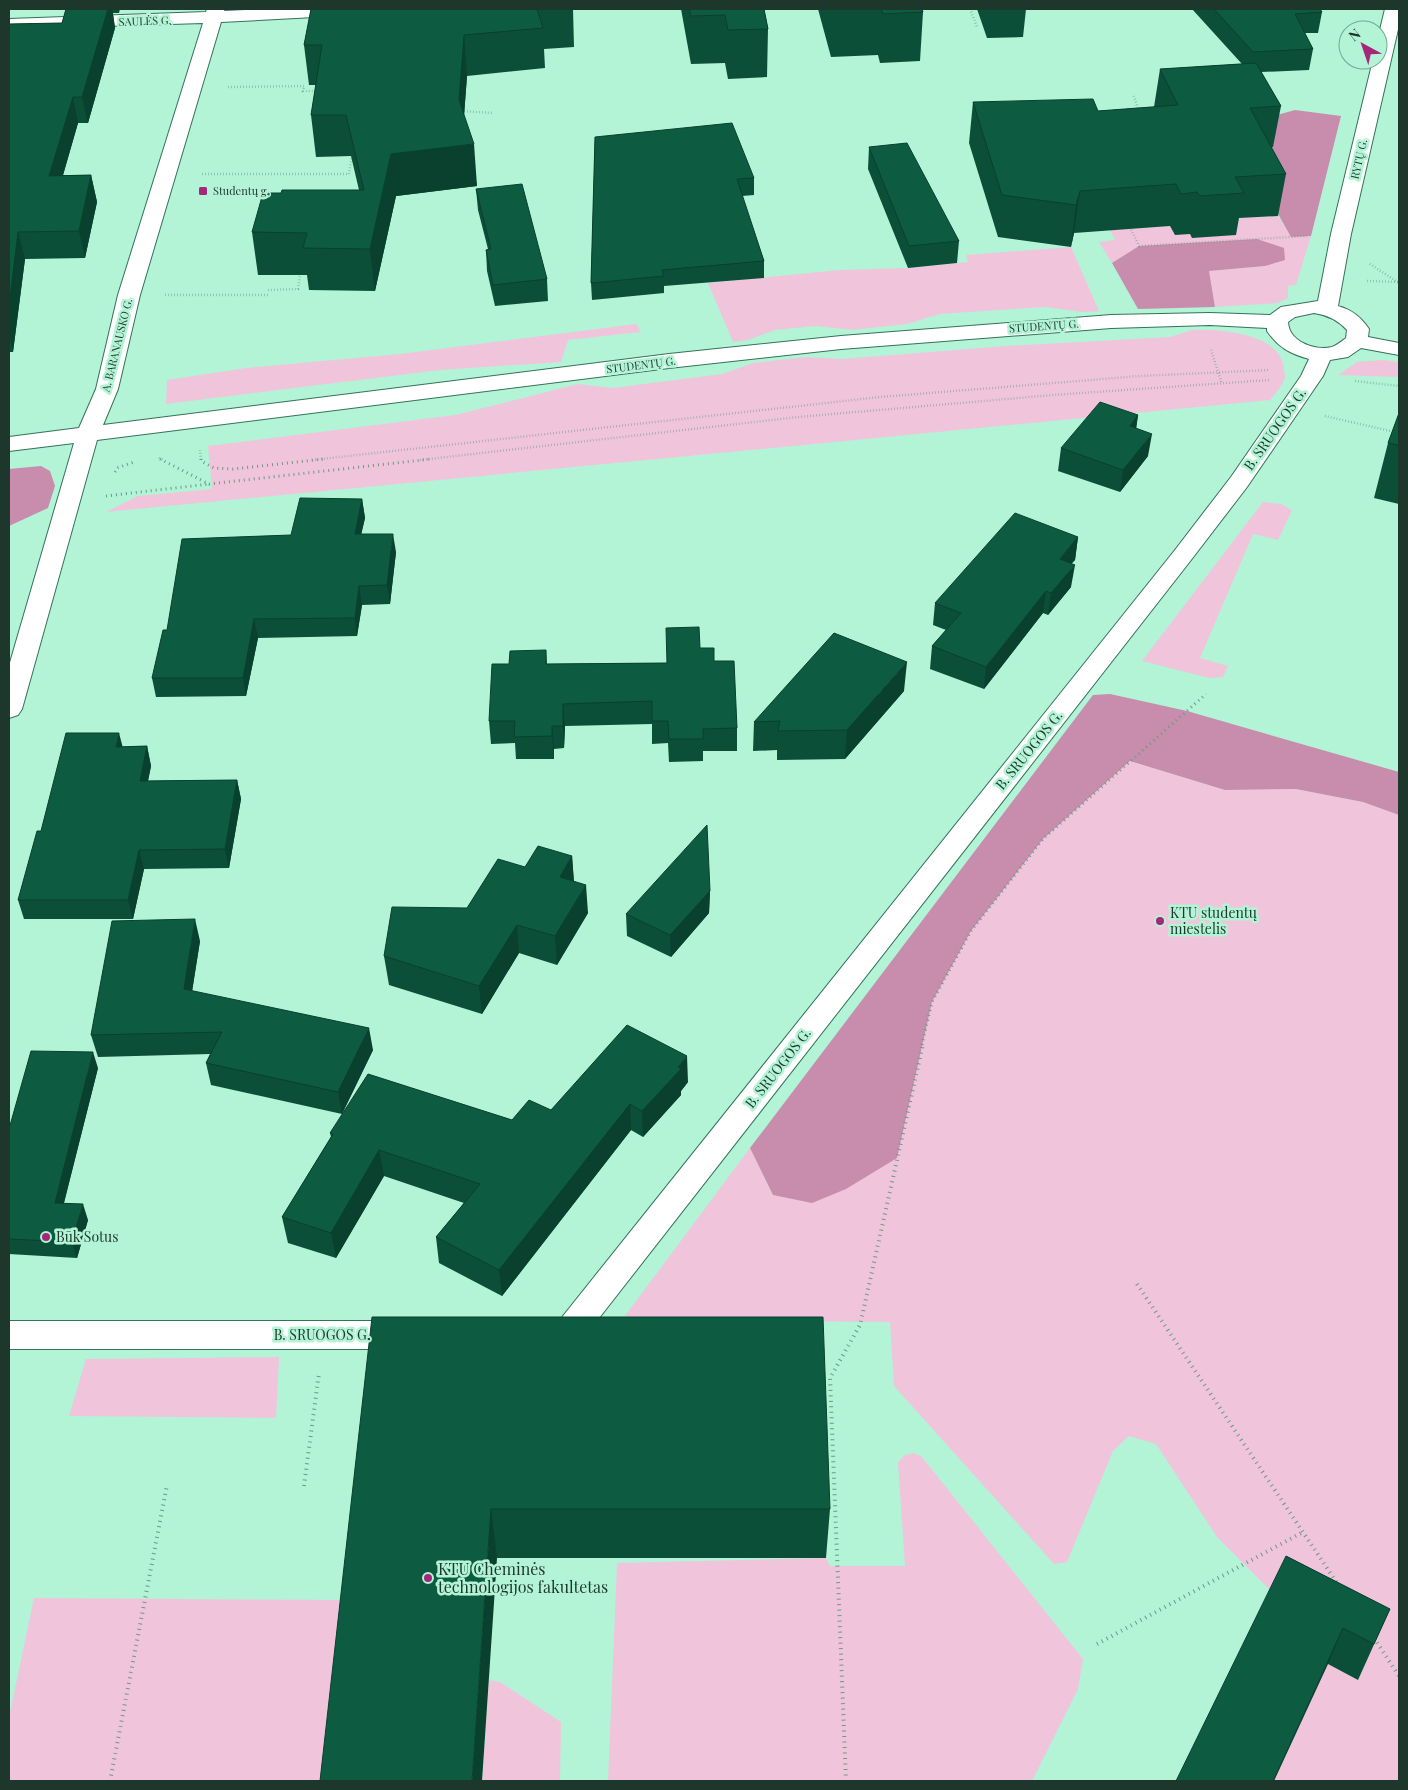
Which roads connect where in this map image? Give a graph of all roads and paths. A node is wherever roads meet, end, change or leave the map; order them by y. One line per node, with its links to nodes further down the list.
1 (371, 9): 4 (street, SAULĖS G.)
2 (970, 9): 6 (path)
3 (1394, 9): 16 (street, RYTŲ G.)
4 (215, 13): 5 (street, SAULĖS G.); 7 (street, A. BARANAUSKO G.)
5 (9, 24)
6 (977, 27)
7 (192, 87): 8 (path); 14 (street, A. BARANAUSKO G.)
8 (322, 90)
9 (1134, 96): 12 (path)
10 (458, 111): 11 (path)
11 (493, 113)
12 (1140, 114)
13 (352, 156): 14 (path)
14 (166, 174): 19 (street, A. BARANAUSKO G.)
15 (1127, 219): 16 (path)
16 (1341, 234): 21 (street, RYTŲ G.)
17 (300, 275): 18 (path)
18 (268, 290)
19 (129, 294): 20 (path); 29 (street, A. BARANAUSKO G.)
20 (268, 295)
21 (1327, 309): 22 (street); 23 (street)
22 (1276, 322): 25 (street); 28 (street, STUDENTŲ G.)
23 (1358, 341): 24 (street); 25 (street)
24 (1399, 348)
25 (1322, 354): 26 (street, B. SRUOGOS G.)
26 (1312, 376): 27 (street, B. SRUOGOS G.); 28 (path); 35 (path)
27 (1290, 408): 30 (path); 43 (street, B. SRUOGOS G.)
28 (197, 419): 29 (street, STUDENTŲ G.)
29 (88, 433): 31 (street, STUDENTŲ G.); 38 (street, A. BARANAUSKO G.)
30 (1399, 433)
31 (9, 444)
32 (150, 459): 35 (path)
33 (142, 461): 34 (path)
34 (114, 474)
35 (209, 484): 36 (path)
36 (109, 488)
37 (1206, 694): 52 (path)
38 (9, 709)
39 (1137, 1284): 46 (path)
40 (9, 1335): 41 (street, B. SRUOGOS G.)
41 (324, 1335): 42 (street, B. SRUOGOS G.); 45 (path)
42 (431, 1335)
43 (528, 1335)
44 (167, 1485): 51 (path)
45 (304, 1486)
46 (1302, 1532): 47 (path); 49 (path)
47 (1340, 1588)
48 (1372, 1636): 50 (path)
49 (1097, 1644)
50 (1399, 1676)
51 (110, 1781)
52 (846, 1781)

